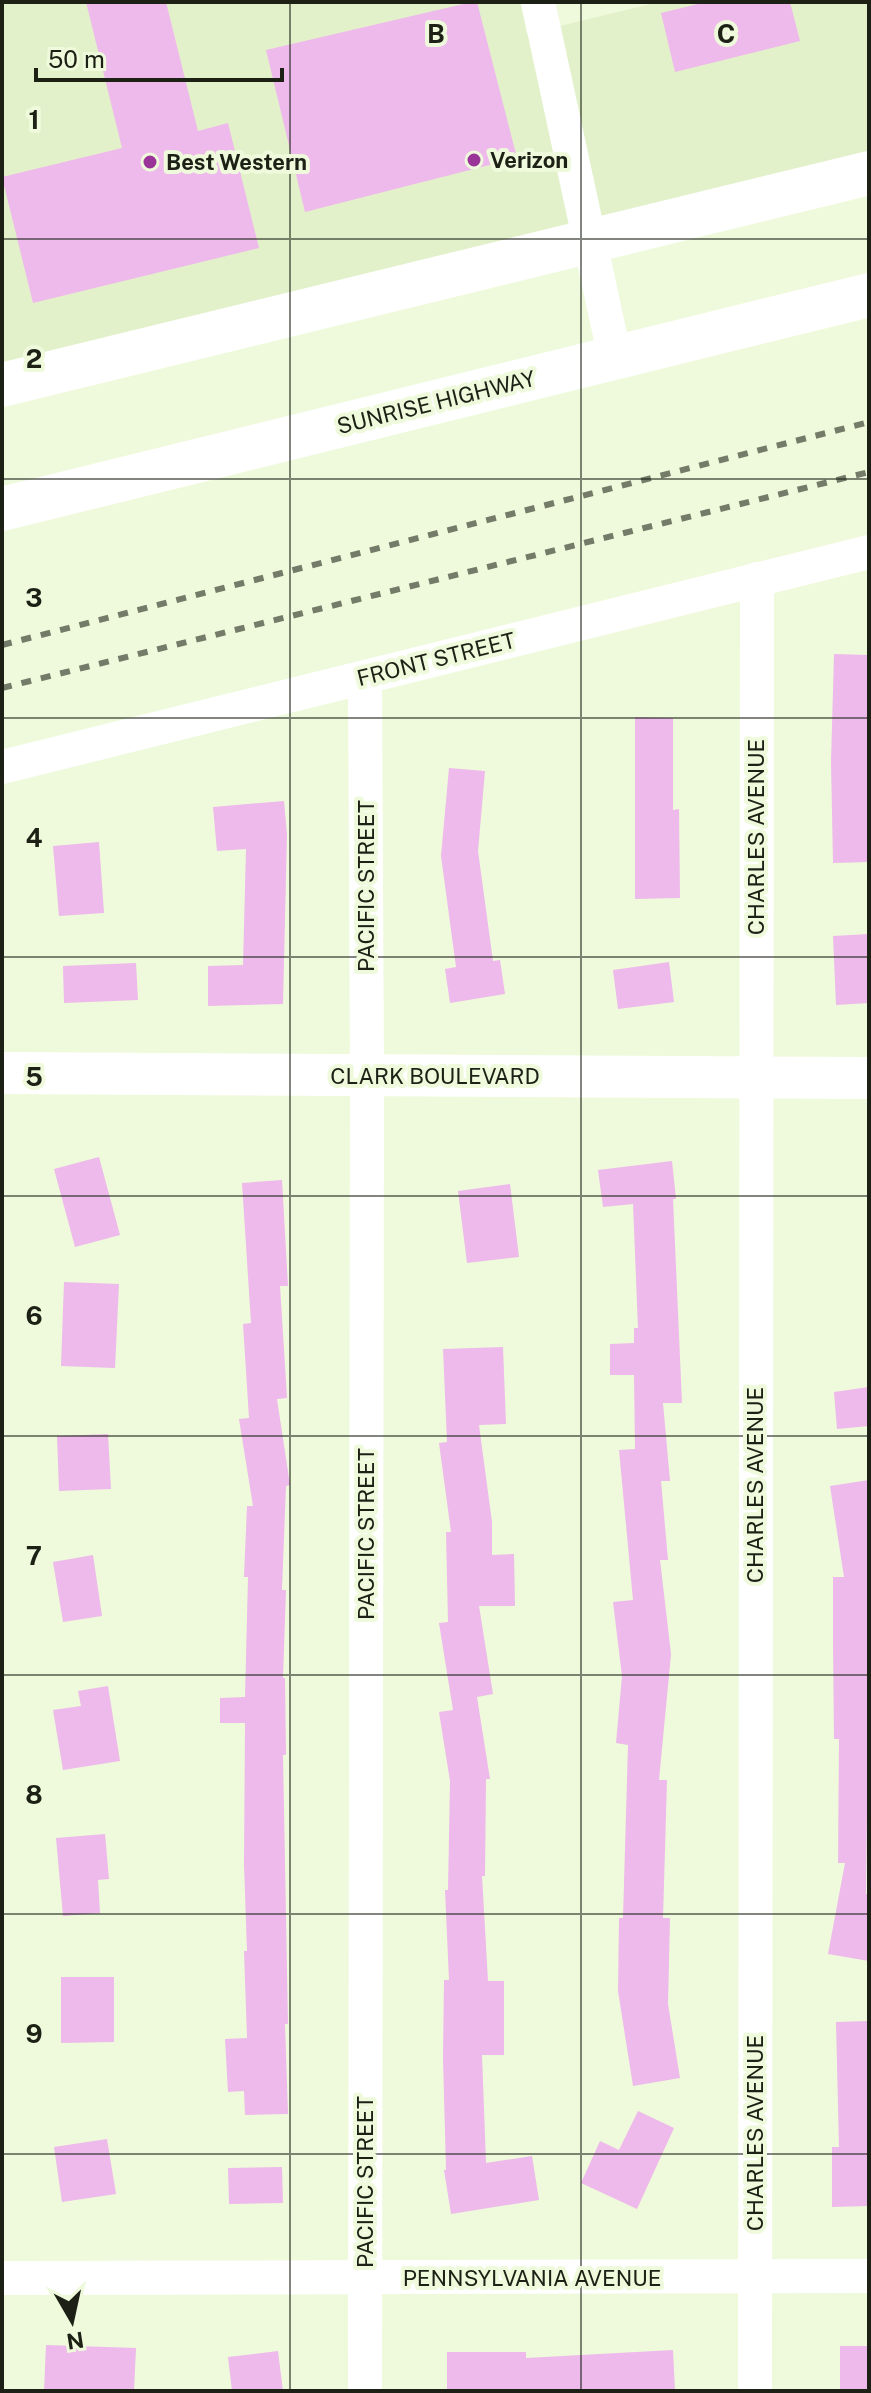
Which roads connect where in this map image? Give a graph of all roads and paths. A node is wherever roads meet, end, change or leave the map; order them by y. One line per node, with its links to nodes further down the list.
1 (538, 2): 3 (street)
2 (869, 173): 3 (highway)
3 (589, 240): 5 (street); 6 (highway)
4 (869, 295): 5 (highway, SUNRISE HIGHWAY)
5 (615, 358): 7 (highway, SUNRISE HIGHWAY)
6 (2, 385)
7 (2, 509)
8 (869, 552): 9 (street, FRONT STREET)
9 (757, 579): 10 (street, FRONT STREET); 14 (street, CHARLES AVENUE)
10 (365, 677): 11 (street, FRONT STREET); 13 (street, PACIFIC STREET)
11 (2, 767)
12 (2, 1073): 13 (street, CLARK BOULEVARD)
13 (367, 1075): 14 (street, CLARK BOULEVARD); 19 (street, PACIFIC STREET)
14 (755, 1077): 15 (street, CLARK BOULEVARD); 17 (street, CHARLES AVENUE)
15 (869, 1078)
16 (869, 2276): 17 (street, PENNSYLVANIA AVENUE)
17 (755, 2277): 19 (street, PENNSYLVANIA AVENUE); 21 (street, CHARLES AVENUE)
18 (2, 2278): 19 (street, PENNSYLVANIA AVENUE)
19 (365, 2278): 20 (street, PACIFIC STREET)
20 (365, 2391)
21 (755, 2391)

